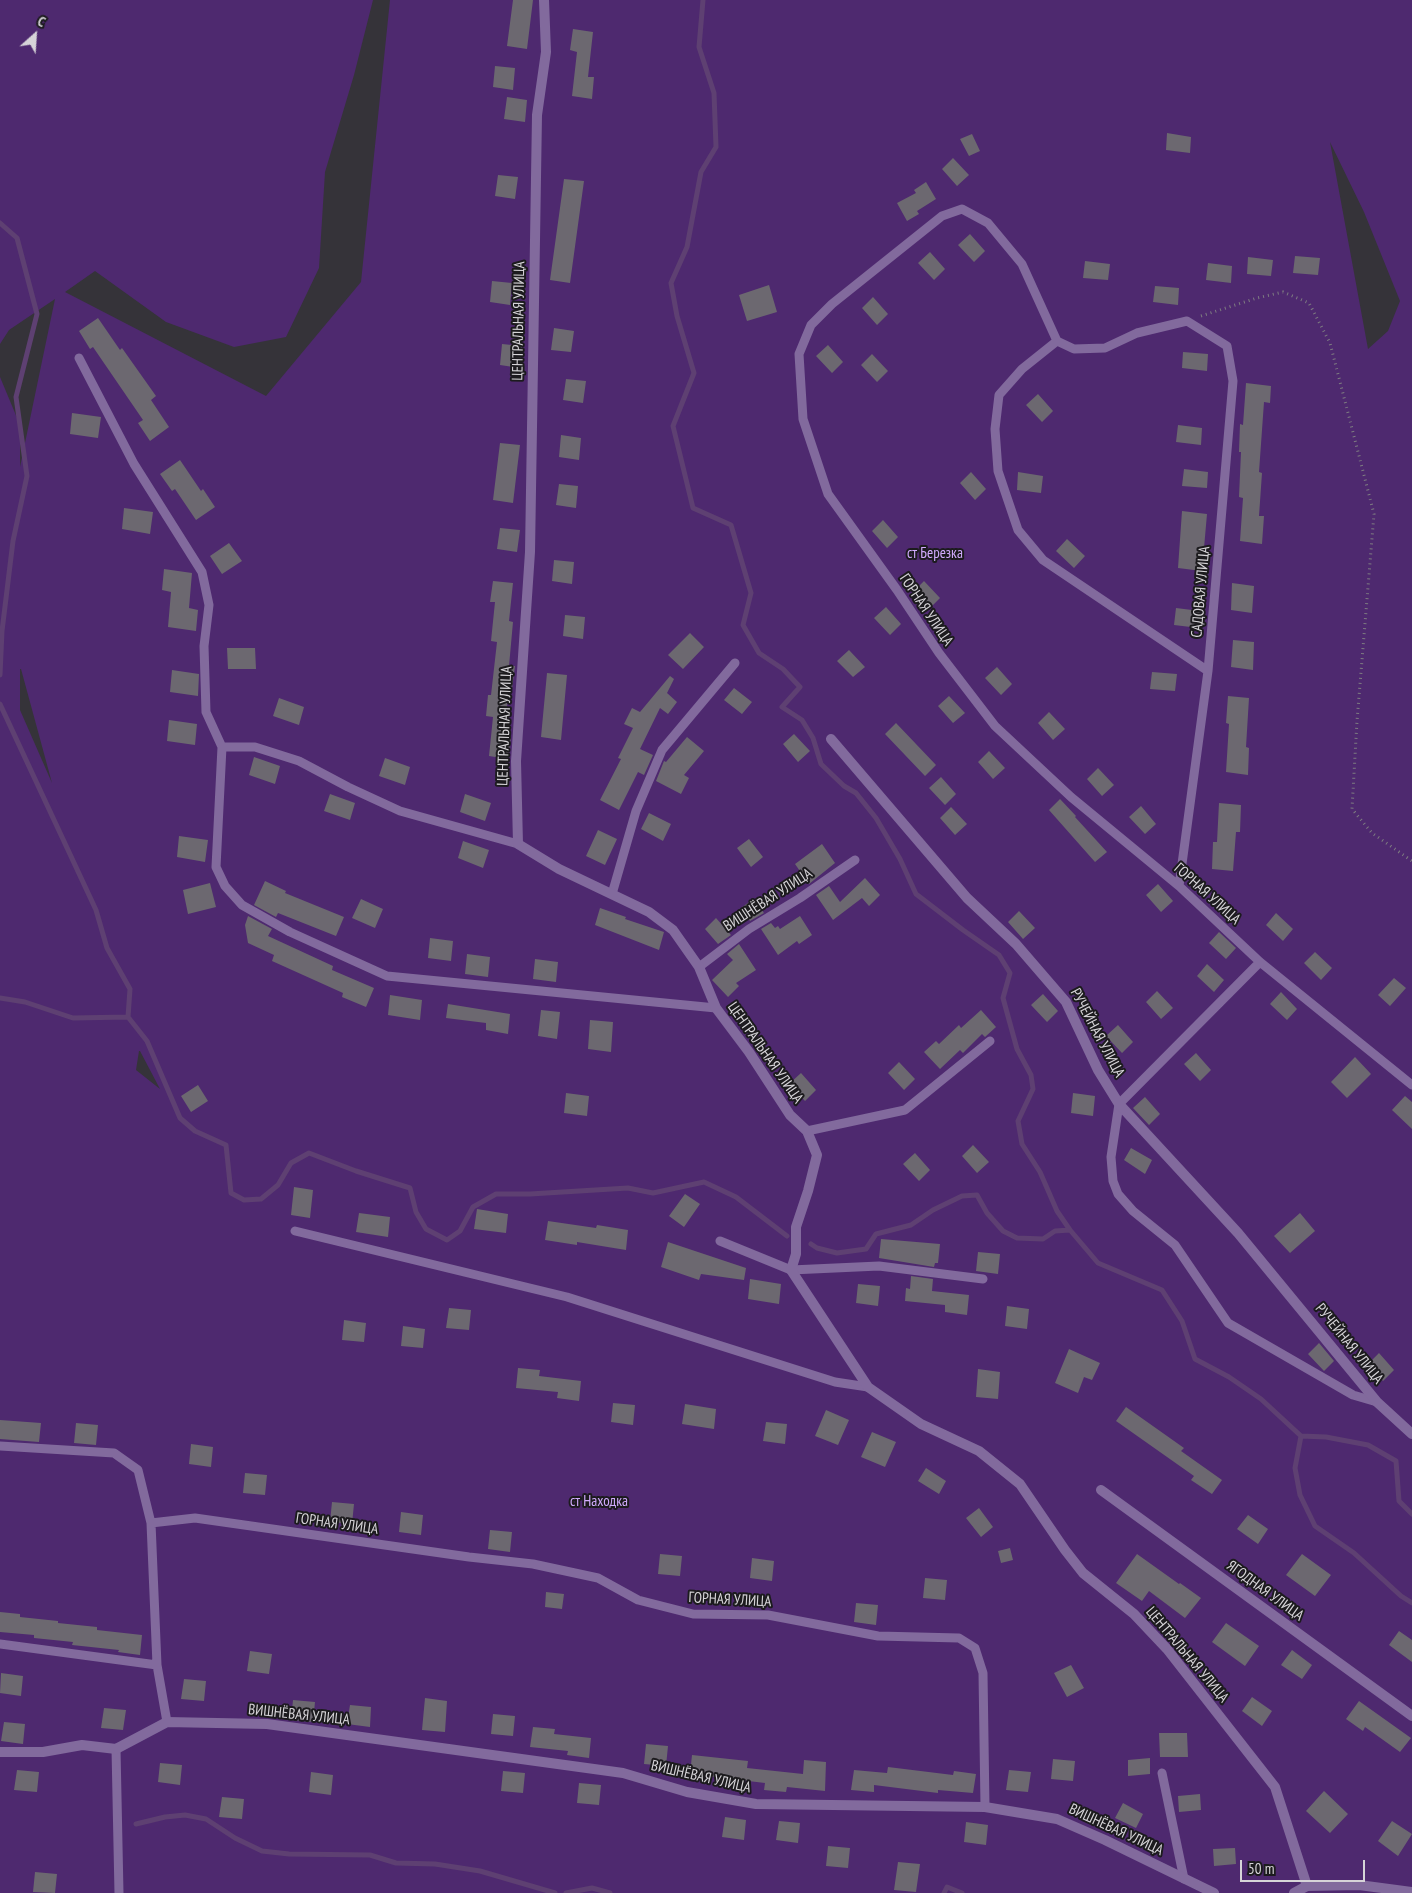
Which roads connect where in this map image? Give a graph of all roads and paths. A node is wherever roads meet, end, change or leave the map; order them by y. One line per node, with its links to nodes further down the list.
1 (544, 0): 9 (street, ЦЕНТРАЛЬНАЯ УЛИЦА)
2 (1187, 321): 3 (lane); 6 (lane, САДОВАЯ УЛИЦА); 11 (path)
3 (1057, 341): 6 (lane); 12 (lane, ГОРНАЯ УЛИЦА)
4 (79, 358): 8 (lane)
5 (735, 663): 13 (lane)
6 (1208, 671): 12 (lane, САДОВАЯ УЛИЦА)
7 (831, 739): 19 (street, РУЧЕЙНАЯ УЛИЦА)
8 (222, 747): 9 (lane); 16 (lane)
9 (518, 844): 13 (street, ЦЕНТРАЛЬНАЯ УЛИЦА)
10 (855, 860): 15 (lane, ВИШНЁВАЯ УЛИЦА)
11 (1412, 862)
12 (1180, 886): 14 (lane, ГОРНАЯ УЛИЦА)
13 (612, 894): 15 (street, ЦЕНТРАЛЬНАЯ УЛИЦА)
14 (1260, 962): 18 (lane, ГОРНАЯ УЛИЦА); 19 (lane)
15 (699, 967): 16 (street, ЦЕНТРАЛЬНАЯ УЛИЦА)
16 (716, 1008): 20 (street, ЦЕНТРАЛЬНАЯ УЛИЦА)
17 (990, 1041): 20 (lane)
18 (1412, 1085)
19 (1119, 1104): 26 (street, РУЧЕЙНАЯ УЛИЦА); 26 (lane)
20 (807, 1131): 23 (street, ЦЕНТРАЛЬНАЯ УЛИЦА)
21 (295, 1231): 25 (lane)
22 (720, 1241): 23 (lane)
23 (791, 1270): 24 (lane); 25 (street, ЦЕНТРАЛЬНАЯ УЛИЦА)
24 (982, 1279)
25 (868, 1387): 40 (street, ЦЕНТРАЛЬНАЯ УЛИЦА)
26 (1377, 1402): 27 (street, РУЧЕЙНАЯ УЛИЦА)
27 (1412, 1434)
28 (0, 1446): 30 (lane)
29 (1101, 1490): 33 (street, ЯГОДНАЯ УЛИЦА)
30 (150, 1523): 32 (lane); 38 (lane, ГОРНАЯ УЛИЦА)
31 (0, 1644): 32 (lane)
32 (158, 1664): 34 (lane)
33 (1412, 1716)
34 (167, 1722): 35 (street); 38 (street, ВИШНЁВАЯ УЛИЦА)
35 (116, 1749): 36 (street); 42 (lane)
36 (0, 1752)
37 (1162, 1773): 39 (lane)
38 (985, 1807): 39 (street, ВИШНЁВАЯ УЛИЦА)
39 (1184, 1879): 43 (street, ВИШНЁВАЯ УЛИЦА)
40 (1307, 1886): 41 (street); 44 (street)
41 (1412, 1892)
42 (119, 1893)
43 (1214, 1893)
44 (1294, 1893)

